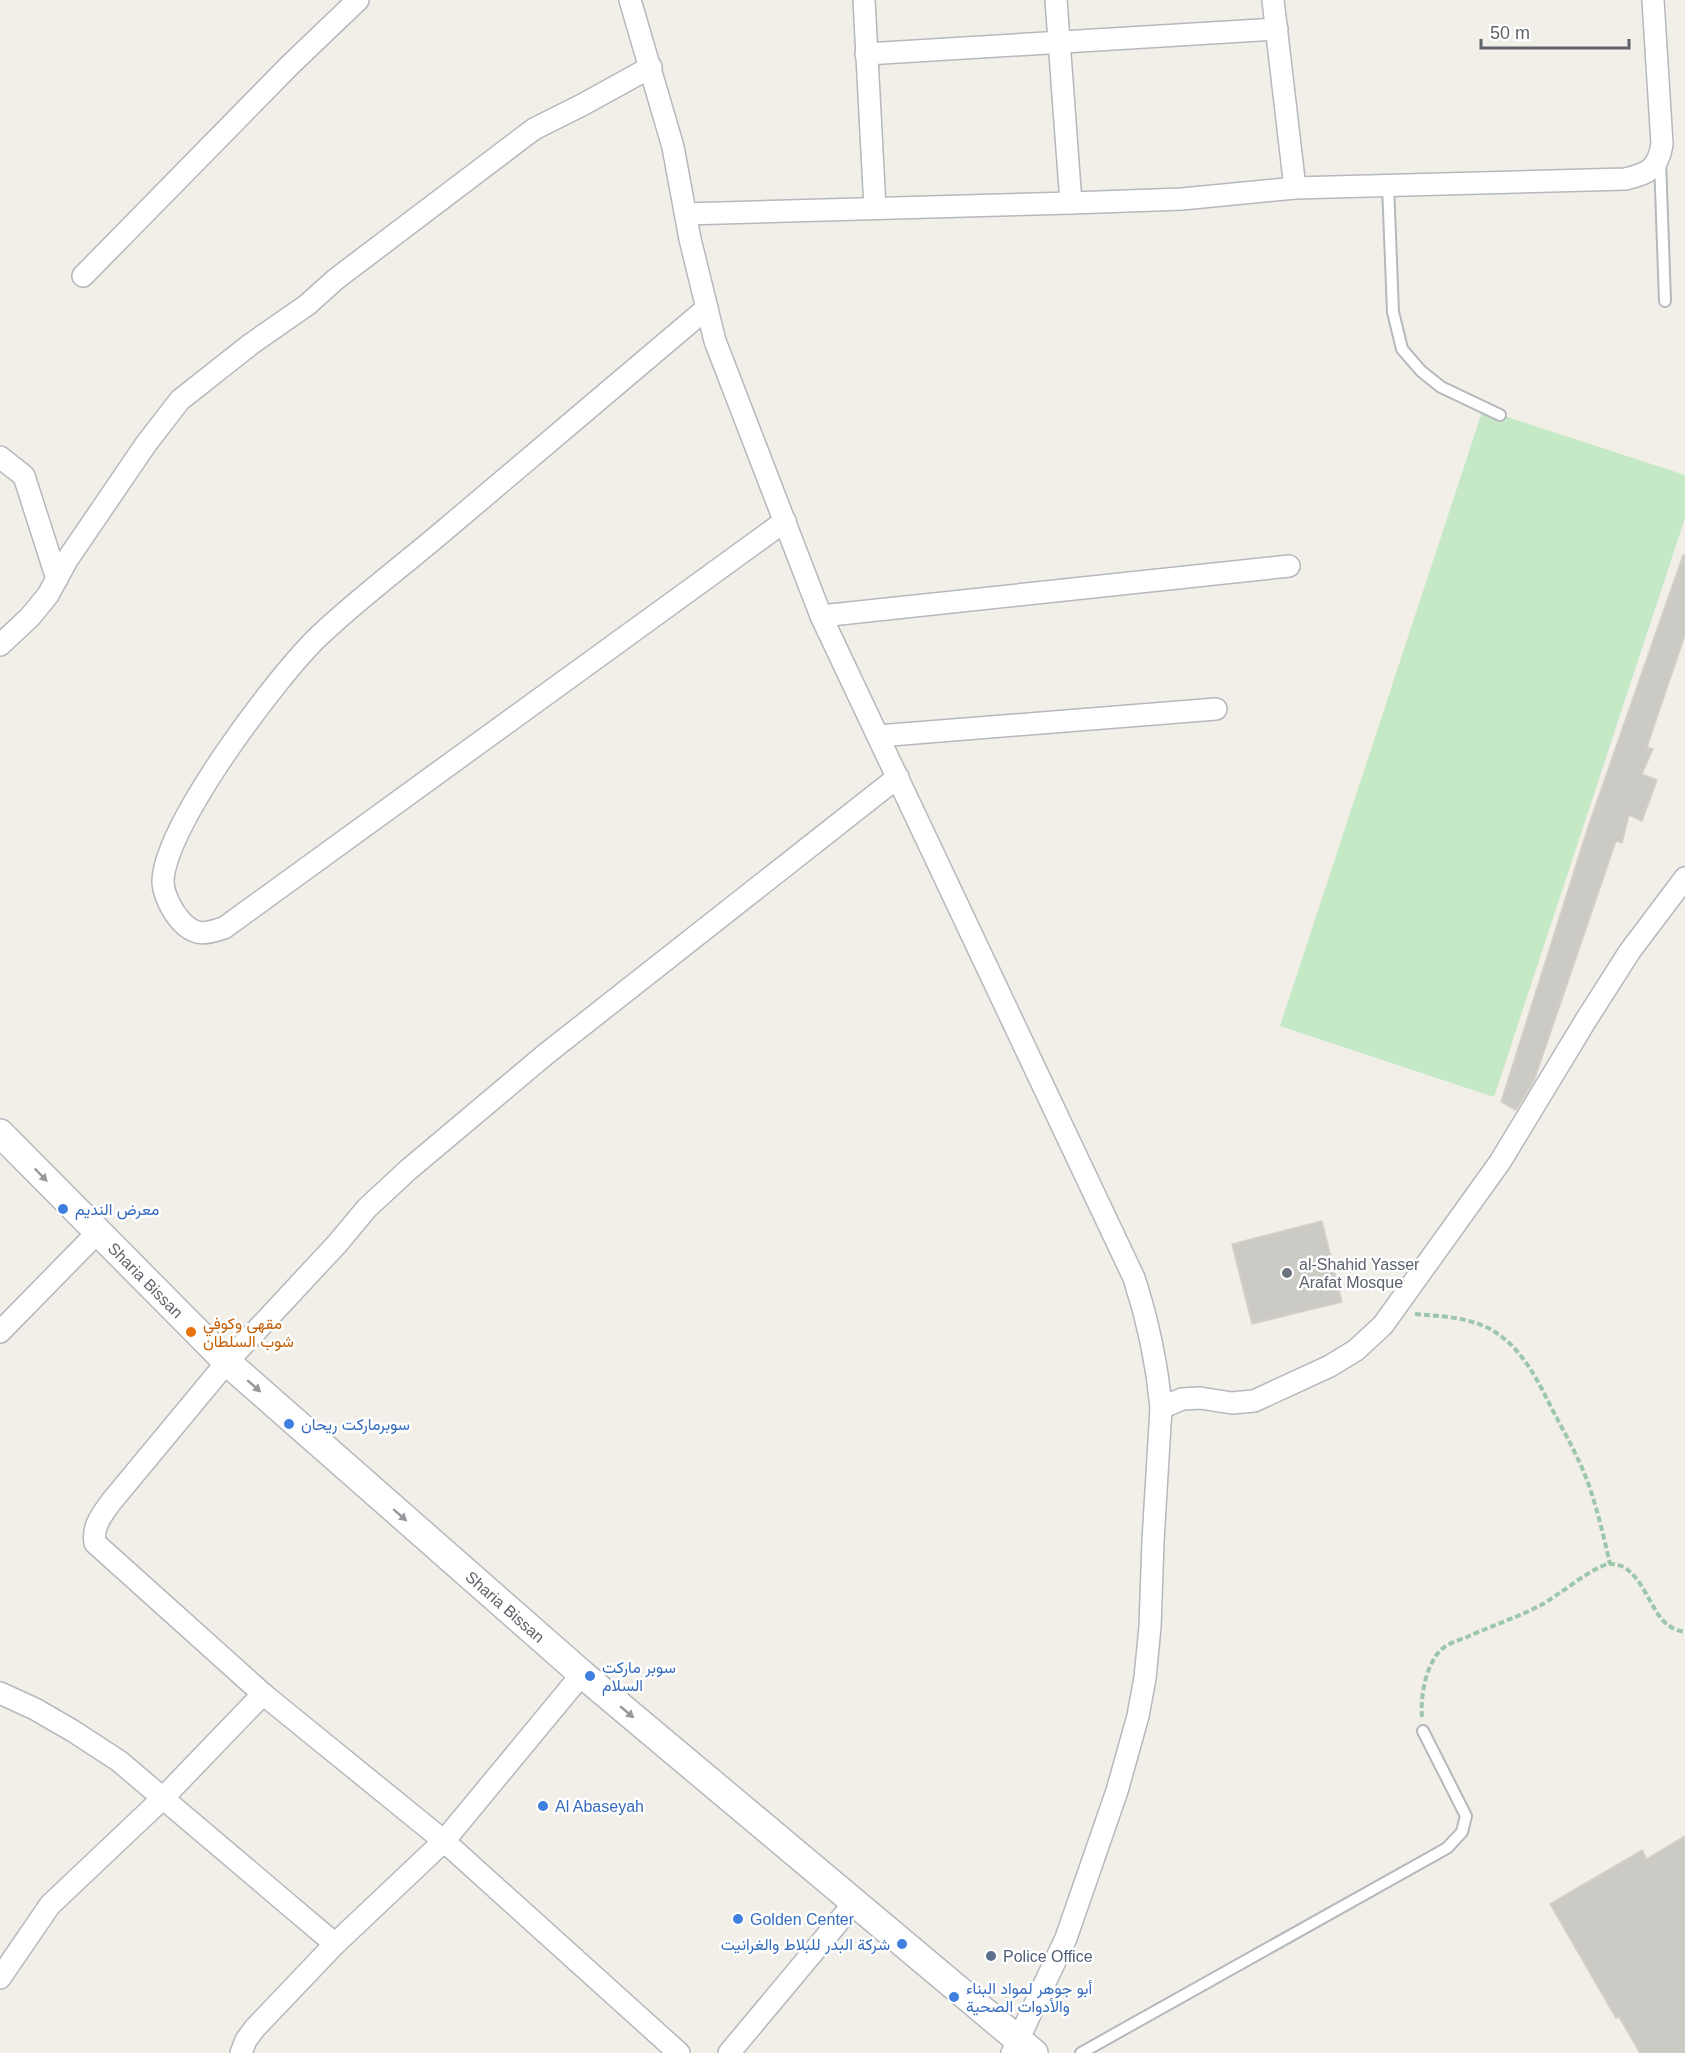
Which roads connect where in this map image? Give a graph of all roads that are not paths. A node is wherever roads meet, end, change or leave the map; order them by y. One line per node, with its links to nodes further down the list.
1 (358, 0): 17 (street)
2 (630, 0): 10 (street)
3 (864, 0): 9 (street)
4 (1056, 0): 8 (street)
5 (1273, 0): 7 (street)
6 (1653, 0): 11 (street)
7 (1277, 29): 8 (street); 13 (street)
8 (1059, 42): 9 (street); 14 (street)
9 (866, 54): 15 (street)
10 (651, 67): 16 (street); 24 (street)
11 (1660, 157): 12 (street); 18 (lane)
12 (1388, 185): 13 (street); 20 (lane)
13 (1294, 188): 14 (street)
14 (1071, 203): 15 (street)
15 (875, 208): 16 (street)
16 (686, 214): 19 (street)
17 (82, 276)
18 (1665, 301)
19 (707, 308): 22 (street); 22 (street)
20 (1500, 415)
21 (0, 457): 24 (street)
22 (785, 521): 25 (street)
23 (1289, 567): 25 (street)
24 (57, 579): 26 (street)
25 (821, 616): 28 (street)
26 (0, 645)
27 (1216, 709): 28 (street)
28 (878, 736): 29 (street)
29 (898, 777): 34 (street); 35 (street)
30 (1685, 878): 35 (street)
31 (0, 1133): 32 (street, Sharia Bissan, one-way to 32)
32 (96, 1233): 33 (street); 34 (street, Sharia Bissan)
33 (0, 1332)
34 (227, 1362): 36 (street, Sharia Bissan, one-way to 36); 38 (street)
35 (1161, 1408): 45 (street)
36 (582, 1674): 41 (street); 42 (street, Sharia Bissan, one-way to 42)
37 (0, 1693): 40 (street)
38 (262, 1694): 40 (street); 41 (street)
39 (1423, 1731): 49 (lane)
40 (162, 1799): 43 (street); 44 (street)
41 (444, 1841): 43 (street); 47 (street)
42 (855, 1902): 45 (street, Sharia Bissan); 48 (street)
43 (335, 1944): 46 (street)
44 (0, 1978)
45 (1021, 2048)
46 (241, 2053)
47 (679, 2053)
48 (729, 2053)
49 (1081, 2053)

